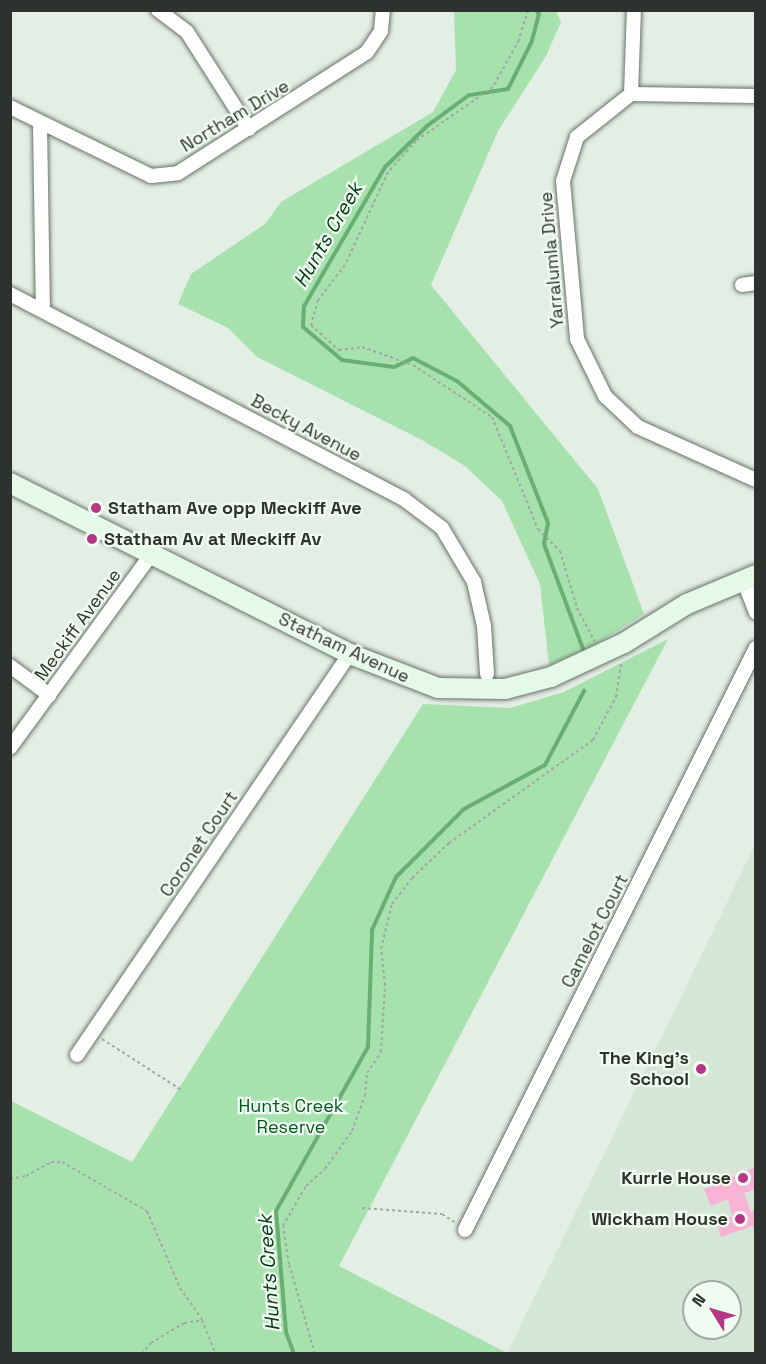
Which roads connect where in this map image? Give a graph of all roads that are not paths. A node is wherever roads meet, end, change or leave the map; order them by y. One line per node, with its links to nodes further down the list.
1 (158, 10): 8 (street)
2 (383, 10): 8 (street, Northam Drive)
3 (634, 10): 4 (street)
4 (631, 94): 5 (street); 11 (street, Yarralumla Drive)
5 (756, 96)
6 (10, 107): 7 (street, Northam Drive)
7 (40, 123): 8 (street, Northam Drive); 10 (street)
8 (249, 129)
9 (10, 294): 10 (street, Becky Avenue)
10 (43, 310): 19 (street, Becky Avenue)
11 (756, 480)
12 (10, 483): 13 (main road, Statham Avenue)
13 (152, 553): 17 (main road, Statham Avenue); 20 (street, Meckiff Avenue)
14 (749, 577): 15 (street); 17 (main road, Statham Avenue)
15 (756, 614)
16 (756, 648): 23 (street, Camelot Court)
17 (350, 654): 22 (street, Coronet Court)
18 (10, 666): 20 (street)
19 (487, 674)
20 (49, 695): 21 (street, Meckiff Avenue)
21 (10, 748)
22 (77, 1055)
23 (465, 1230)

